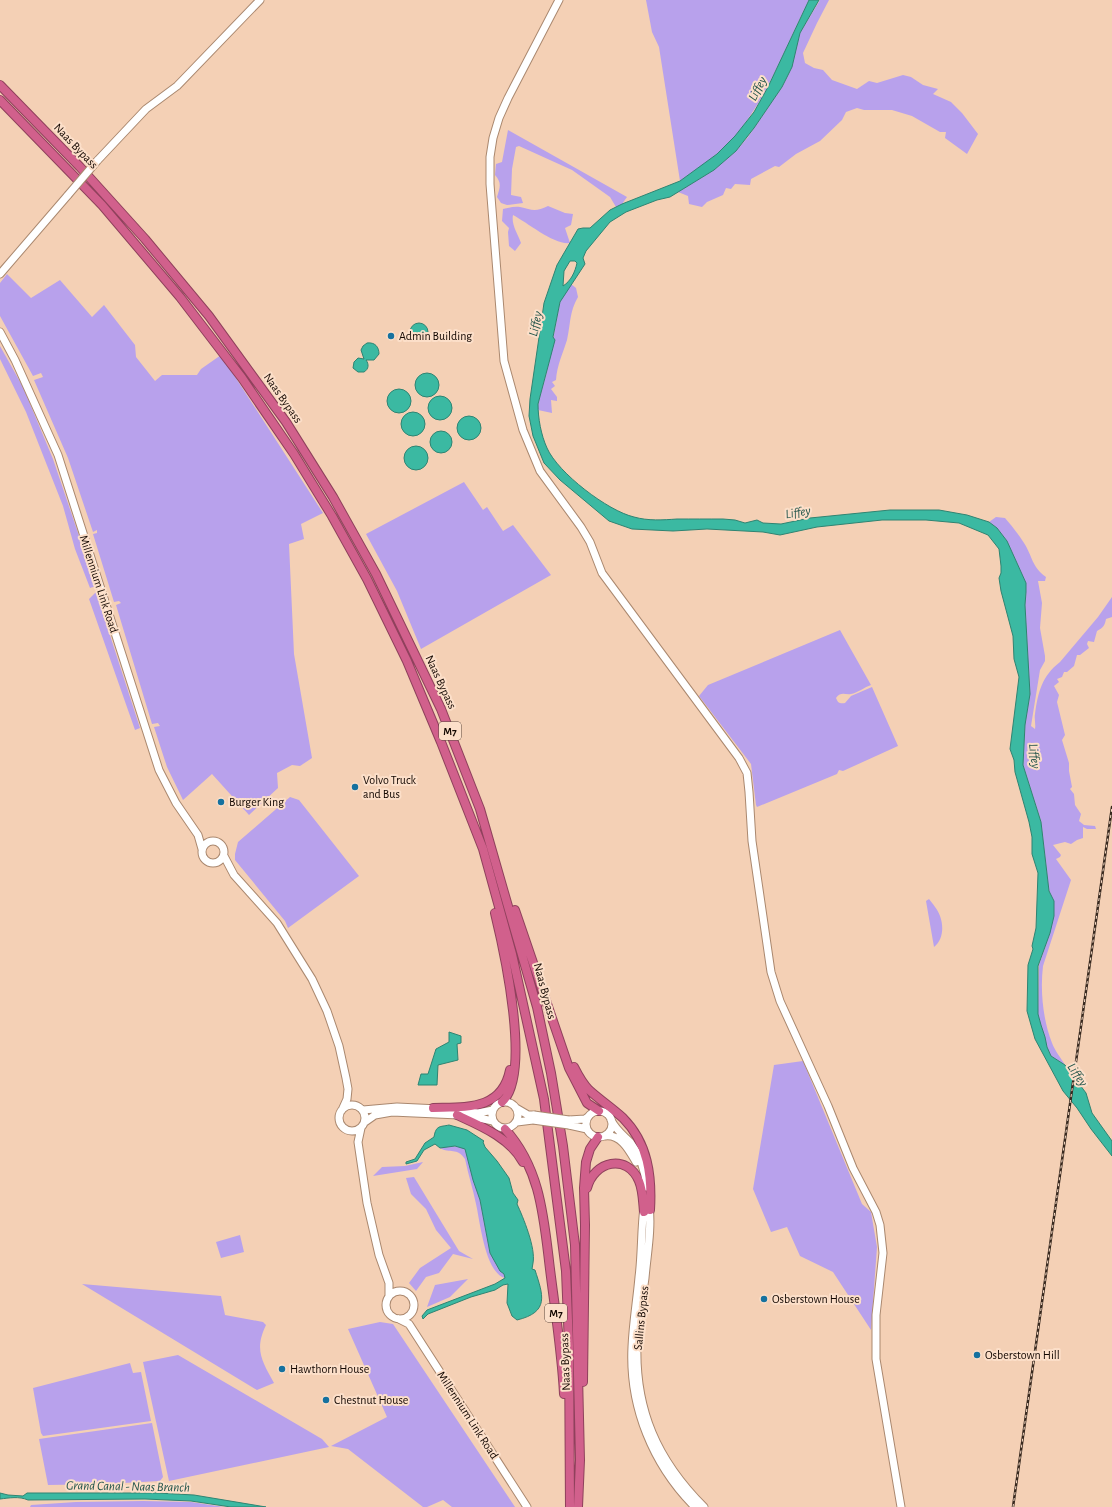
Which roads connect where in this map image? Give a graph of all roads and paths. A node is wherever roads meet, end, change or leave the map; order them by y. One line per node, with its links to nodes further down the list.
1 (260, 0): 5 (main road, bridge)
2 (559, 0): 53 (main road)
3 (0, 85): 12 (highway, Naas Bypass / M7)
4 (0, 100): 7 (highway, Naas Bypass / M7)
5 (0, 274)
6 (0, 332): 8 (main road, Millennium Link Road)
7 (461, 794): 15 (highway, M7); 49 (highway, Naas Bypass / M7)
8 (198, 835): 9 (main road, Millennium Link Road); 10 (main road, Millennium Link Road)
9 (209, 841): 10 (main road); 11 (main road)
10 (202, 849): 13 (main road)
11 (224, 856): 13 (main road); 14 (main road)
12 (494, 857): 16 (highway, M7); 50 (highway, Naas Bypass / M7)
13 (214, 863): 14 (main road)
14 (230, 870): 17 (main road)
15 (515, 1035): 18 (highway, M7); 20 (highway, M7)
16 (560, 1044): 25 (highway, M7); 41 (highway, M7)
17 (348, 1089): 19 (main road); 22 (main road)
18 (502, 1102): 21 (main road); 24 (main road)
19 (356, 1105): 22 (main road); 23 (main road)
20 (434, 1108): 23 (main road); 24 (main road)
21 (516, 1108): 28 (main road); 31 (main road)
22 (342, 1110): 36 (main road)
23 (363, 1110): 33 (main road)
24 (493, 1110): 30 (main road)
25 (599, 1111): 27 (main road); 29 (main road)
26 (457, 1115): 30 (main road); 33 (main road); 39 (highway, M7)
27 (589, 1115): 32 (main road); 35 (main road)
28 (533, 1117): 31 (main road); 32 (main road, bridge)
29 (611, 1120): 37 (main road); 41 (main road, Sallins Bypass)
30 (493, 1121): 34 (main road)
31 (517, 1122): 34 (main road)
32 (569, 1123): 35 (main road)
33 (363, 1125): 36 (main road); 38 (main road)
34 (506, 1129): 39 (highway, M7)
35 (587, 1129): 37 (main road)
36 (350, 1131): 38 (main road)
37 (602, 1136): 40 (highway, M7); 41 (main road, Sallins Bypass)
38 (358, 1142): 42 (main road)
39 (535, 1184): 49 (highway, M7)
40 (584, 1206): 41 (highway, M7); 50 (highway, M7)
41 (647, 1211): 51 (main road, Sallins Bypass); 52 (main road, Sallins Bypass)
42 (389, 1283): 43 (main road); 44 (main road)
43 (398, 1291): 44 (main road); 45 (main road)
44 (389, 1296): 46 (main road)
45 (410, 1314): 46 (main road); 47 (main road)
46 (399, 1318): 47 (main road, Millennium Link Road)
47 (409, 1324): 48 (main road, Millennium Link Road)
48 (527, 1507)
49 (570, 1507)
50 (578, 1507)
51 (695, 1507)
52 (704, 1507)
53 (901, 1507)

